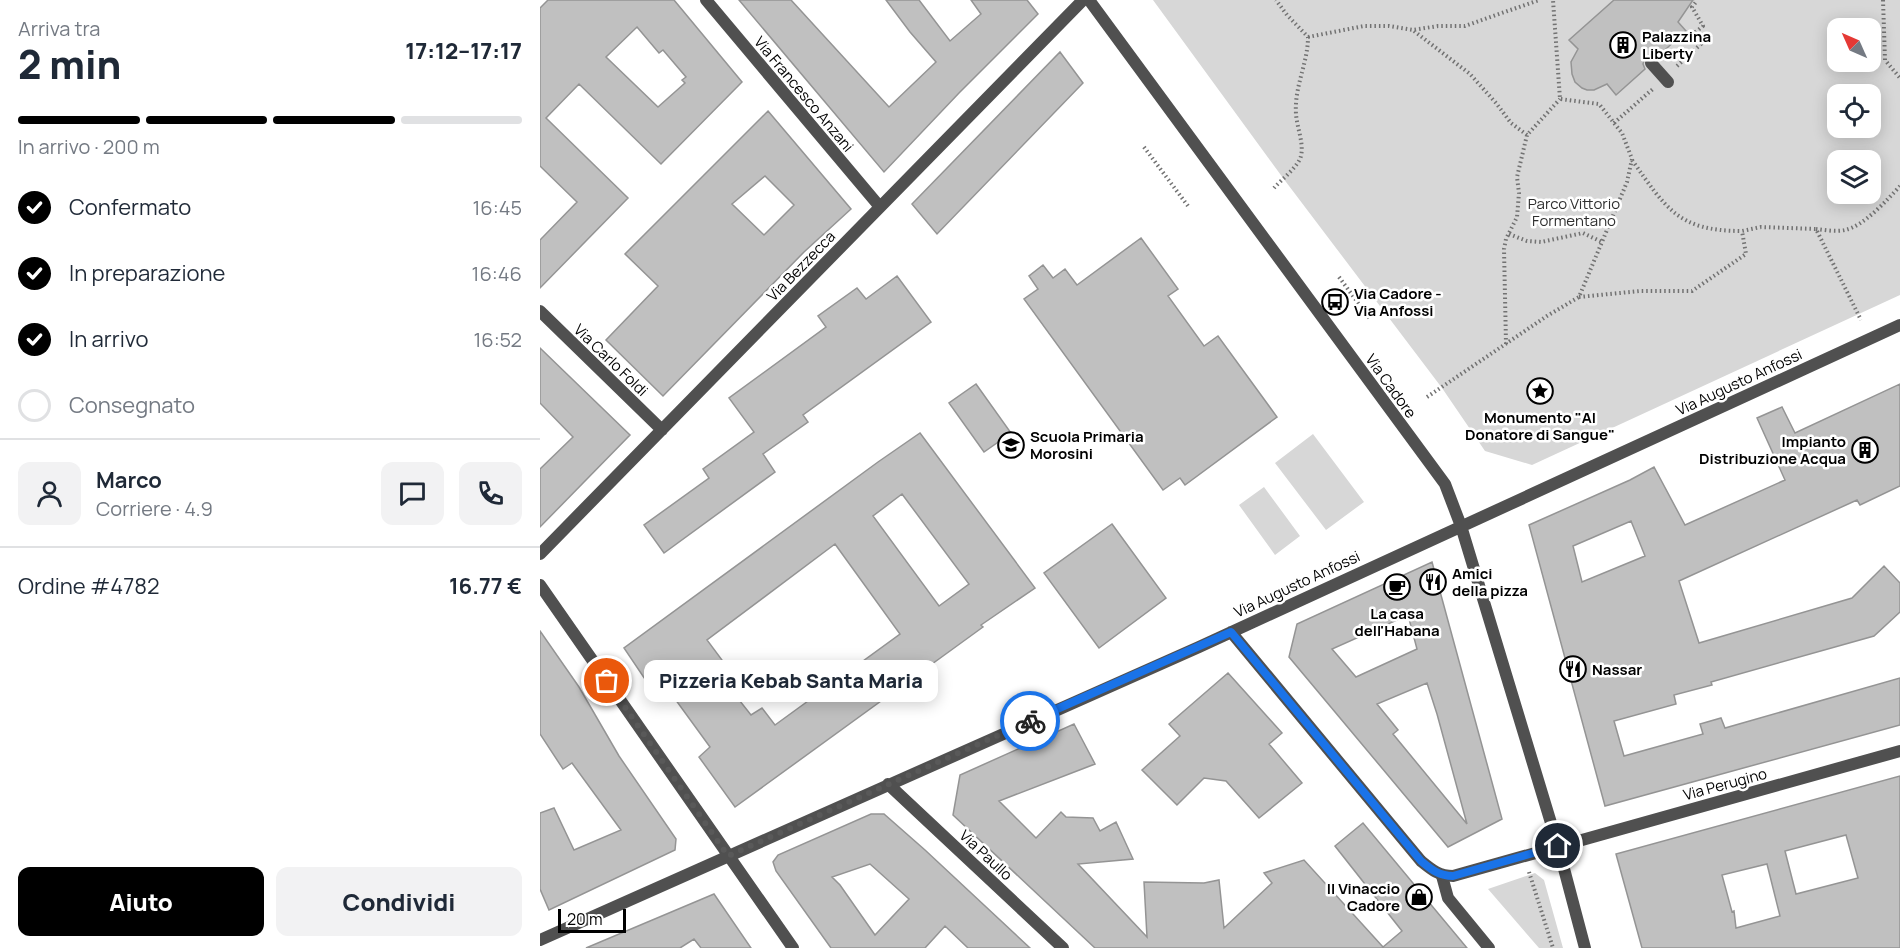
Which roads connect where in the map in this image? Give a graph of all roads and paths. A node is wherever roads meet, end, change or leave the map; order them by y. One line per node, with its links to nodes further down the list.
1 (706, 0): 20 (street, Via Francesco Anzani)
2 (1083, 0): 20 (street, Via Bezzecca)
3 (1089, 0): 34 (street, Via Cadore)
4 (1276, 0): 9 (path)
5 (1539, 0): 8 (path)
6 (1553, 0): 13 (path)
7 (1883, 0): 11 (path)
8 (1413, 30): 9 (path); 14 (path)
9 (1308, 36): 18 (path)
10 (1651, 63): 12 (street)
11 (1900, 78)
12 (1668, 82)
13 (1560, 99): 14 (path); 16 (path)
14 (1527, 135): 23 (path)
15 (1144, 147): 19 (path)
16 (1632, 159): 22 (path); 24 (path)
17 (1900, 186): 21 (path)
18 (1274, 188)
19 (1188, 206)
20 (880, 207): 33 (street, Via Bezzecca)
21 (1816, 229): 22 (path); 29 (path)
22 (1742, 231): 26 (path)
23 (1509, 234): 24 (path); 31 (path)
24 (1602, 242): 26 (path)
25 (1339, 277): 28 (path)
26 (1579, 297): 31 (path)
27 (540, 311): 33 (street, Via Carlo Foldi)
28 (1370, 319)
29 (1861, 320)
30 (1900, 325): 34 (street, Via Augusto Anfossi)
31 (1506, 344): 32 (path)
32 (1427, 397)
33 (662, 430): 35 (street, Via Bezzecca)
34 (1461, 526): 37 (street, Via Augusto Anfossi); 40 (street, Via Cadore)
35 (540, 554)
36 (540, 585): 41 (street)
37 (1231, 632): 39 (street, Via Augusto Anfossi); 43 (street)
38 (1900, 751): 40 (street, Via Perugino)
39 (888, 784): 41 (street, Via Augusto Anfossi); 46 (street, Via Paullo)
40 (1558, 846): 43 (street); 49 (street, Via Cadore)
41 (728, 856): 44 (street, Via Augusto Anfossi); 45 (street)
42 (1529, 872): 48 (path)
43 (1442, 876): 47 (street)
44 (540, 940)
45 (793, 948)
46 (1063, 948)
47 (1489, 948)
48 (1553, 948)
49 (1585, 948)

